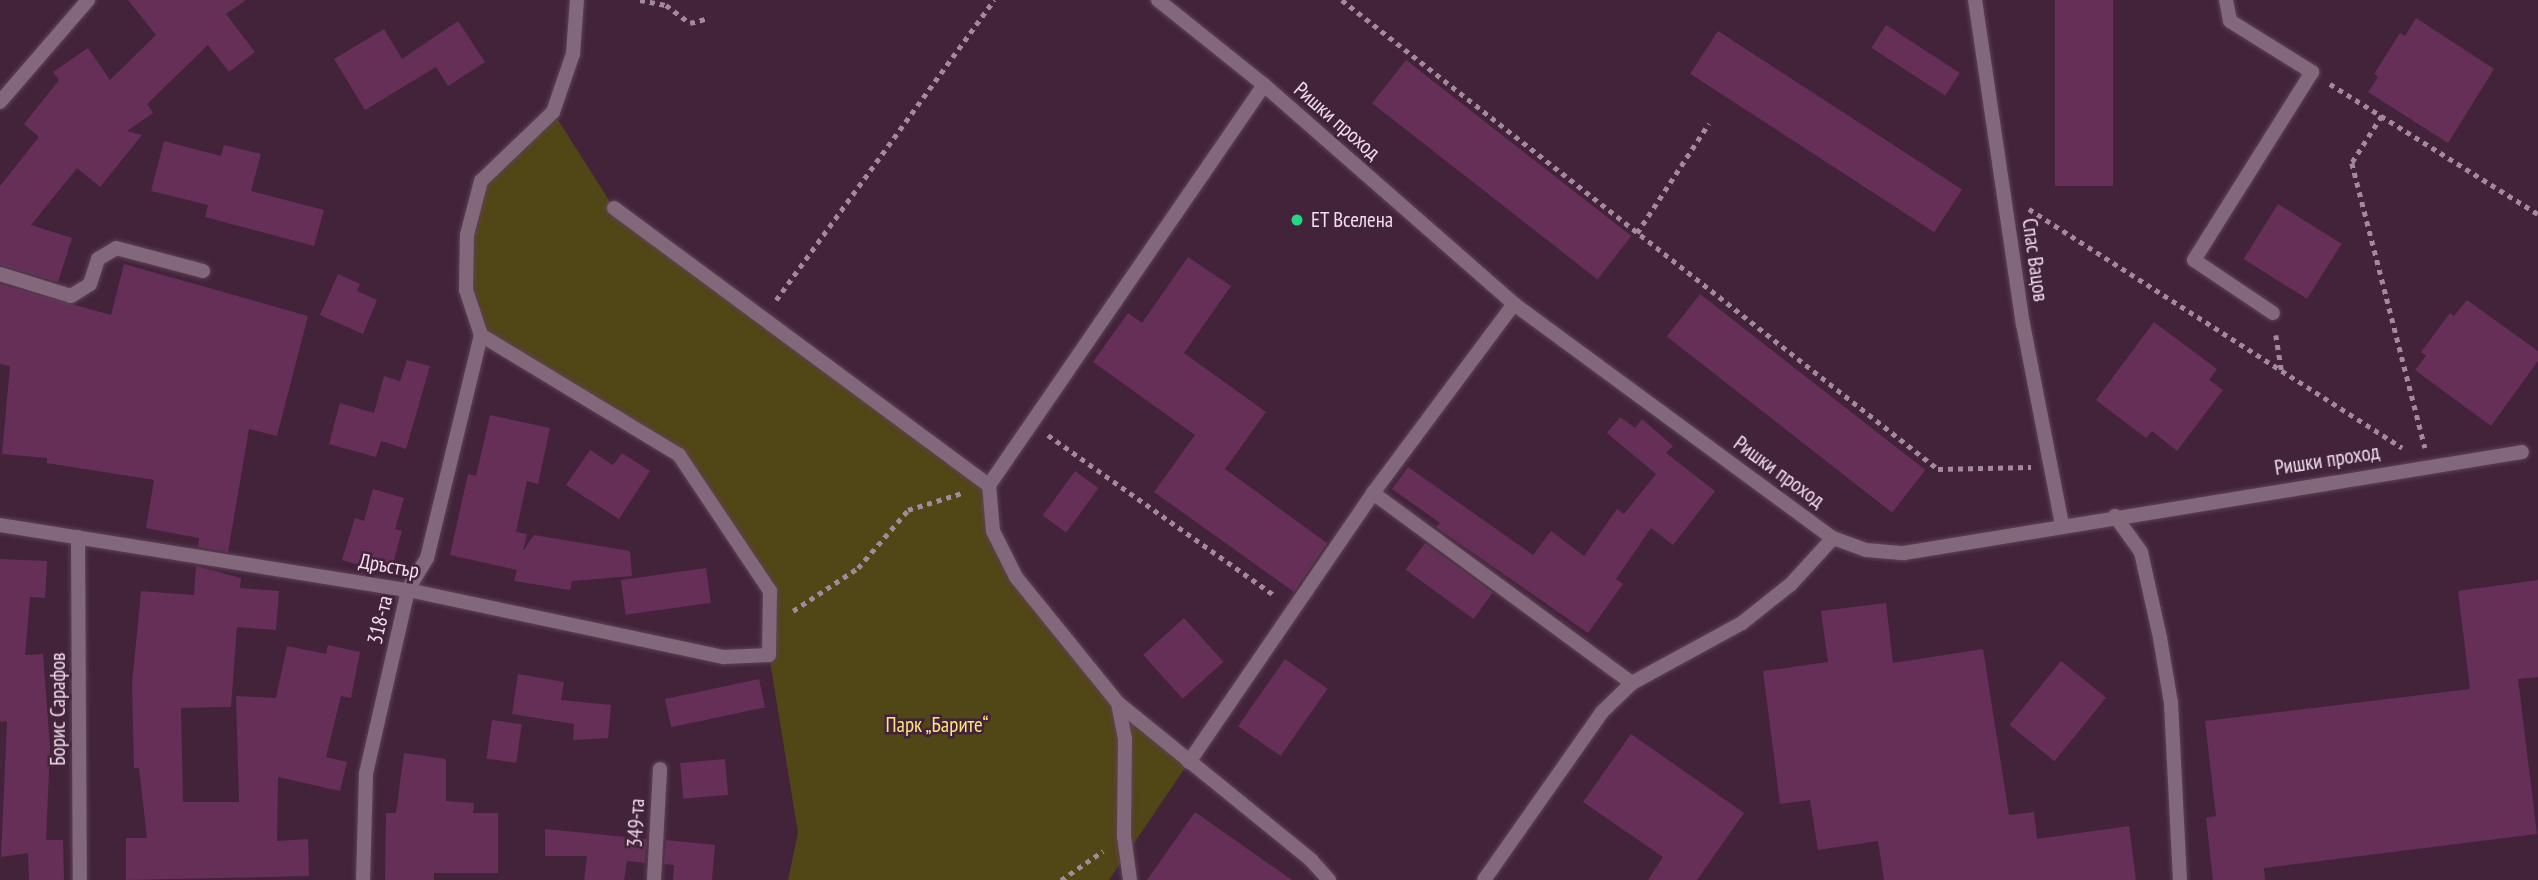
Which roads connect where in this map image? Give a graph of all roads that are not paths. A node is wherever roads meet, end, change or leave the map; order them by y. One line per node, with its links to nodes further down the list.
1 (88, 0): 7 (street)
2 (577, 0): 13 (street)
3 (1158, 0): 6 (street, Ришки проход)
4 (1975, 0): 18 (street, Спас Вацов)
5 (2226, 0): 12 (street)
6 (1264, 85): 11 (street, Ришки проход); 15 (street)
7 (0, 102)
8 (614, 208): 15 (street)
9 (204, 271): 10 (street)
10 (0, 274)
11 (1514, 304): 16 (street); 21 (street, Ришки проход)
12 (2273, 313)
13 (481, 335): 22 (street, 318-та); 22 (street, Дръстър)
14 (2522, 452): 17 (street, Ришки проход)
15 (989, 485): 24 (street)
16 (1373, 493): 23 (street); 25 (street)
17 (2115, 516): 18 (street, Ришки проход); 33 (street)
18 (2062, 524): 21 (street, Ришки проход)
19 (0, 525): 20 (street, Дръстър)
20 (78, 537): 22 (street, Дръстър); 27 (street, Борис Сарафов)
21 (1833, 538): 23 (street)
22 (408, 590): 28 (street, 318-та)
23 (1632, 683): 32 (street)
24 (1118, 703): 25 (street); 30 (street)
25 (1189, 762): 31 (street)
26 (660, 769): 29 (street, 349-та)
27 (80, 880)
28 (363, 880)
29 (654, 880)
30 (1130, 880)
31 (1329, 880)
32 (1484, 880)
33 (2180, 880)

